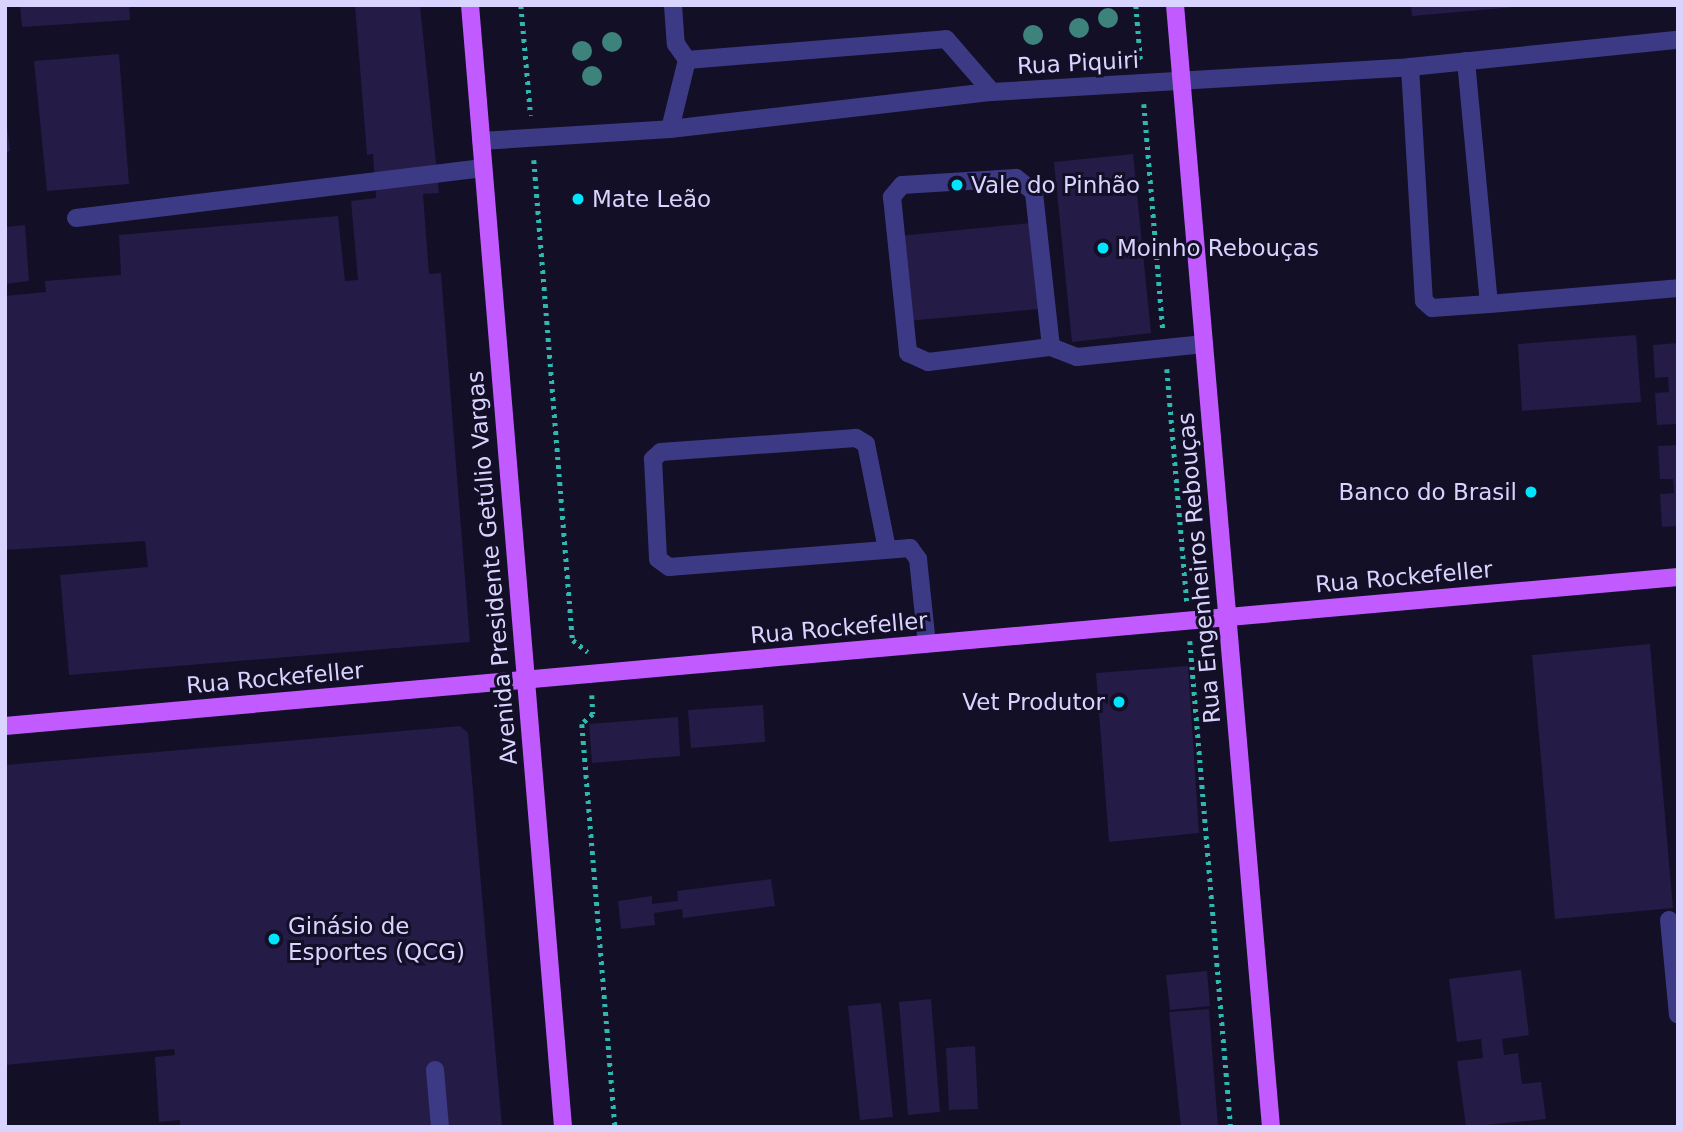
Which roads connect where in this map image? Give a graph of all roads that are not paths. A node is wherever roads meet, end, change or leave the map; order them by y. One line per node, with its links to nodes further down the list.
1 (470, 5): 11 (main road, Avenida Presidente Getúlio Vargas)
2 (673, 5): 5 (street)
3 (1175, 5): 8 (main road, Rua Engenheiros Rebouças)
4 (1678, 40): 6 (street, Rua Piquiri)
5 (687, 60): 9 (street); 10 (street)
6 (1466, 61): 7 (street, Rua Piquiri); 15 (street)
7 (1410, 66): 8 (street, Rua Piquiri); 15 (street)
8 (1181, 81): 9 (street, Rua Piquiri); 16 (main road, Rua Engenheiros Rebouças)
9 (992, 93): 10 (street, Rua Piquiri)
10 (670, 129): 11 (street, Rua Piquiri)
11 (481, 141): 12 (main road, Avenida Presidente Getúlio Vargas)
12 (483, 168): 13 (street); 22 (main road, Avenida Presidente Getúlio Vargas)
13 (76, 218)
14 (1678, 288): 15 (street)
15 (1489, 304)
16 (1204, 344): 17 (street); 20 (main road, Rua Engenheiros Rebouças)
17 (1051, 346): 17 (street)
18 (887, 549): 18 (street); 21 (street)
19 (1678, 577): 20 (main road, Rua Rockefeller)
20 (1228, 617): 21 (main road, Rua Rockefeller); 29 (main road, Rua Engenheiros Rebouças)
21 (927, 644): 22 (main road, Rua Rockefeller)
22 (526, 680): 23 (main road, Rua Rockefeller); 28 (main road, Avenida Presidente Getúlio Vargas)
23 (5, 726)
24 (1669, 920): 25 (street)
25 (1678, 1015)
26 (435, 1070): 27 (street)
27 (440, 1127)
28 (563, 1127)
29 (1271, 1127)

